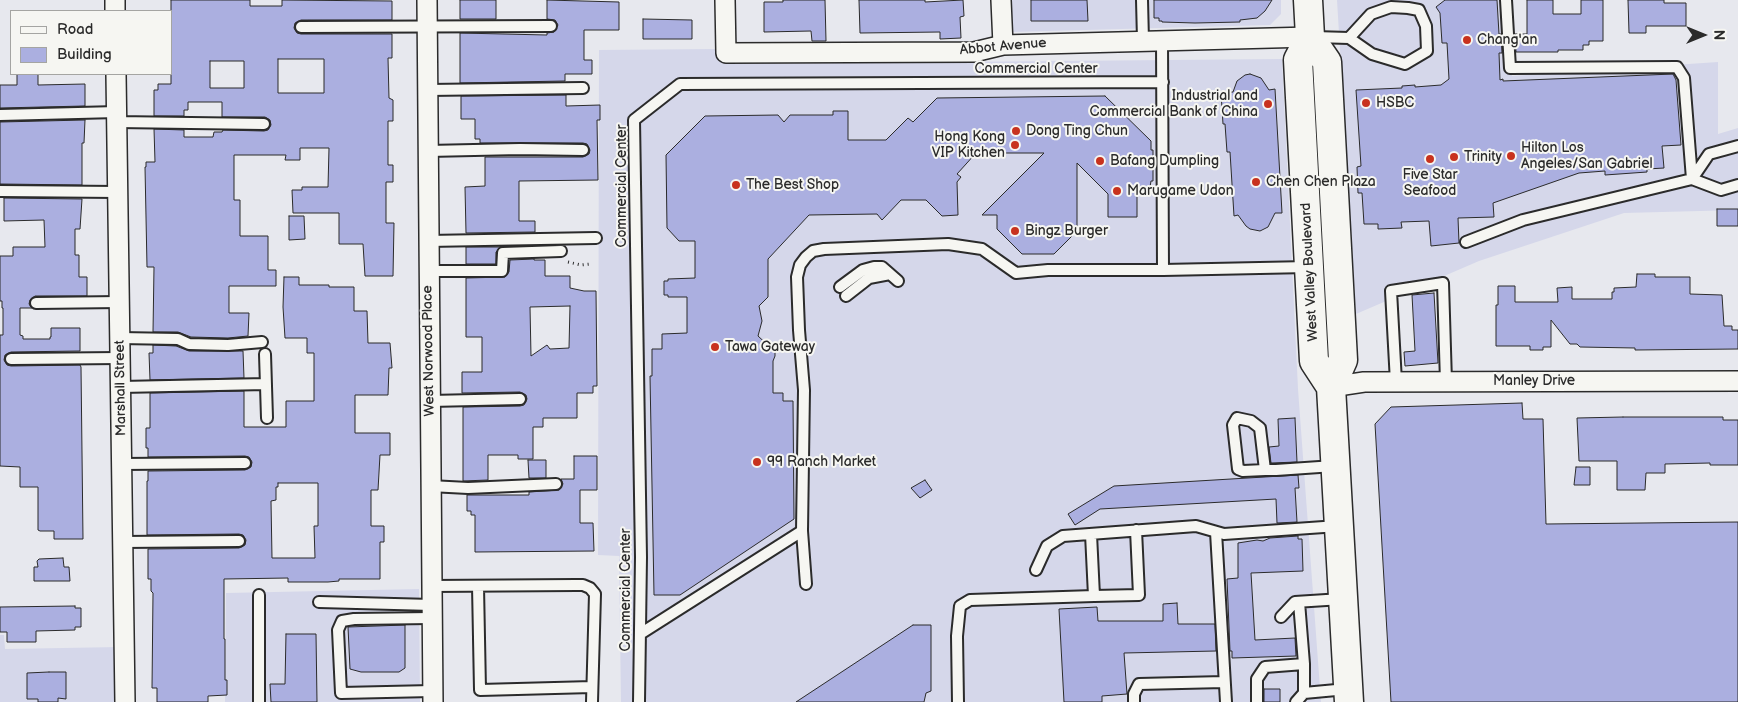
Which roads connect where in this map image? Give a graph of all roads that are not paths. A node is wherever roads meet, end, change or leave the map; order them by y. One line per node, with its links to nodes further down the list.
1 (427, 0): 9 (street, West Norwood Place)
2 (726, 0): 14 (street, Abbot Avenue)
3 (1001, 0): 14 (street)
4 (1142, 0): 12 (lane)
5 (1308, 0): 10 (main road, West Valley Boulevard)
6 (1506, 0): 25 (lane)
7 (551, 26): 9 (lane)
8 (301, 27): 9 (lane)
9 (427, 27): 18 (street, West Norwood Place)
10 (1310, 36): 11 (lane); 13 (street, Abbot Avenue); 33 (main road, West Valley Boulevard); 50 (main road, West Valley Boulevard)
11 (1349, 38): 11 (lane)
12 (1143, 40): 13 (street, Abbot Avenue); 14 (street, Abbot Avenue)
13 (1162, 40): 16 (lane)
14 (1003, 45)
15 (116, 75): 20 (street, Marshall Street)
16 (1163, 82): 34 (lane); 78 (lane, Commercial Center)
17 (583, 88): 18 (lane)
18 (428, 90): 24 (street, West Norwood Place)
19 (0, 115): 20 (lane)
20 (117, 117): 21 (lane); 28 (street, Marshall Street)
21 (264, 124)
22 (1738, 146): 25 (lane)
23 (583, 150): 24 (lane)
24 (428, 151): 30 (street, West Norwood Place)
25 (1692, 179): 26 (lane); 31 (lane)
26 (1738, 185)
27 (0, 191): 28 (lane)
28 (118, 192): 38 (street, Marshall Street)
29 (596, 238): 30 (lane)
30 (428, 241): 35 (street, West Norwood Place)
31 (1466, 242)
32 (561, 251): 35 (lane)
33 (1309, 267): 34 (lane); 50 (main road, West Valley Boulevard)
34 (1163, 270): 62 (lane)
35 (428, 271): 52 (street, West Norwood Place)
36 (898, 281): 37 (lane)
37 (843, 291)
38 (120, 302): 39 (lane); 40 (street, Marshall Street)
39 (36, 303)
40 (120, 338): 41 (lane); 43 (street, Marshall Street)
41 (262, 342)
42 (265, 354): 48 (lane)
43 (120, 358): 44 (lane); 49 (street, Marshall Street)
44 (11, 359)
45 (1738, 381): 47 (street, Manley Drive)
46 (1396, 382): 47 (street, Manley Drive); 47 (lane); 50 (street, Manley Drive)
47 (1446, 382)
48 (266, 384): 49 (lane); 53 (lane)
49 (121, 387): 55 (street, Marshall Street)
50 (1330, 387): 56 (main road, West Valley Boulevard)
51 (520, 399): 52 (lane)
52 (430, 401): 59 (street, West Norwood Place)
53 (267, 418)
54 (245, 462): 55 (lane)
55 (122, 464): 66 (street, Marshall Street)
56 (1335, 466): 57 (lane); 60 (main road, West Valley Boulevard)
57 (1265, 470): 57 (lane)
58 (556, 484): 59 (lane)
59 (430, 486): 69 (street, West Norwood Place)
60 (1339, 526): 63 (lane); 73 (main road, West Valley Boulevard)
61 (1136, 530): 63 (lane); 64 (lane); 72 (lane)
62 (802, 531): 68 (lane); 78 (lane)
63 (1216, 532): 80 (lane)
64 (1091, 534): 67 (lane); 72 (lane)
65 (239, 541): 66 (lane)
66 (123, 542): 85 (street, Marshall Street)
67 (1036, 570)
68 (806, 584)
69 (431, 586): 70 (lane); 76 (street, West Norwood Place)
70 (478, 586): 81 (lane); 81 (lane)
71 (259, 595): 86 (lane)
72 (1094, 596): 89 (lane)
73 (1343, 599): 75 (lane); 83 (main road, West Valley Boulevard)
74 (319, 602): 76 (lane)
75 (1299, 602): 77 (lane); 79 (lane)
76 (432, 612): 84 (street, West Norwood Place); 84 (lane)
77 (1281, 617)
78 (640, 634): 88 (lane, Commercial Center)
79 (1304, 664): 82 (lane); 92 (lane)
80 (1224, 682): 90 (lane); 91 (lane)
81 (592, 686): 87 (lane)
82 (1304, 693): 83 (lane); 93 (lane)
83 (1349, 695)
84 (433, 696)
85 (125, 702)
86 (259, 702)
87 (592, 702)
88 (639, 702)
89 (958, 702)
90 (1134, 702)
91 (1226, 702)
92 (1257, 702)
93 (1296, 702)

